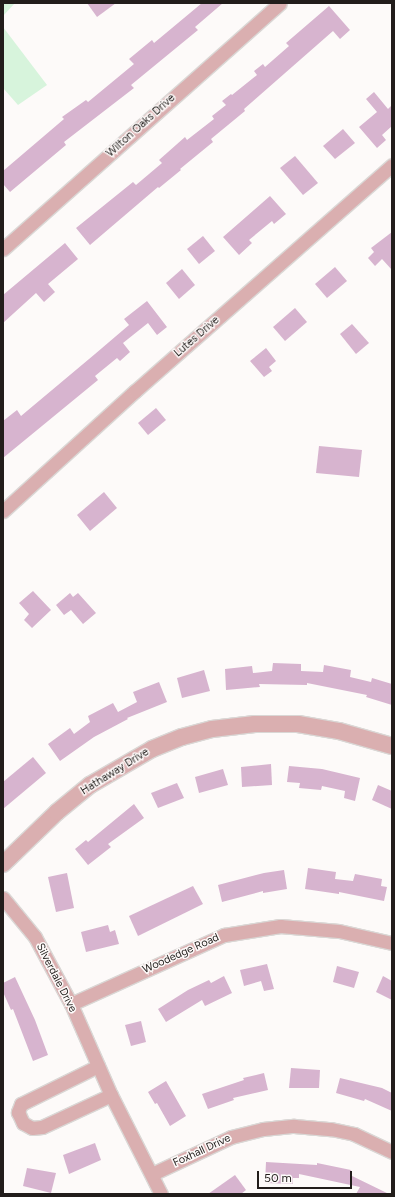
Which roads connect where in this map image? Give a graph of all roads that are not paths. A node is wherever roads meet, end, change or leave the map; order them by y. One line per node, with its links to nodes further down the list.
1 (280, 3): 3 (street, Wilton Oaks Drive)
2 (392, 165): 4 (street, Lutes Drive)
3 (3, 249)
4 (3, 511)
5 (392, 746): 6 (street, Hathaway Drive)
6 (3, 864)
7 (3, 898): 9 (street, Silverdale Drive)
8 (392, 943): 9 (street, Woodedge Road)
9 (71, 1004): 10 (street, Silverdale Drive)
10 (98, 1066): 11 (street, Silverdale Drive); 11 (street)
11 (112, 1095): 13 (street, Silverdale Drive)
12 (392, 1152): 13 (street, Foxhall Drive)
13 (152, 1174): 14 (street, Silverdale Drive)
14 (161, 1194)

